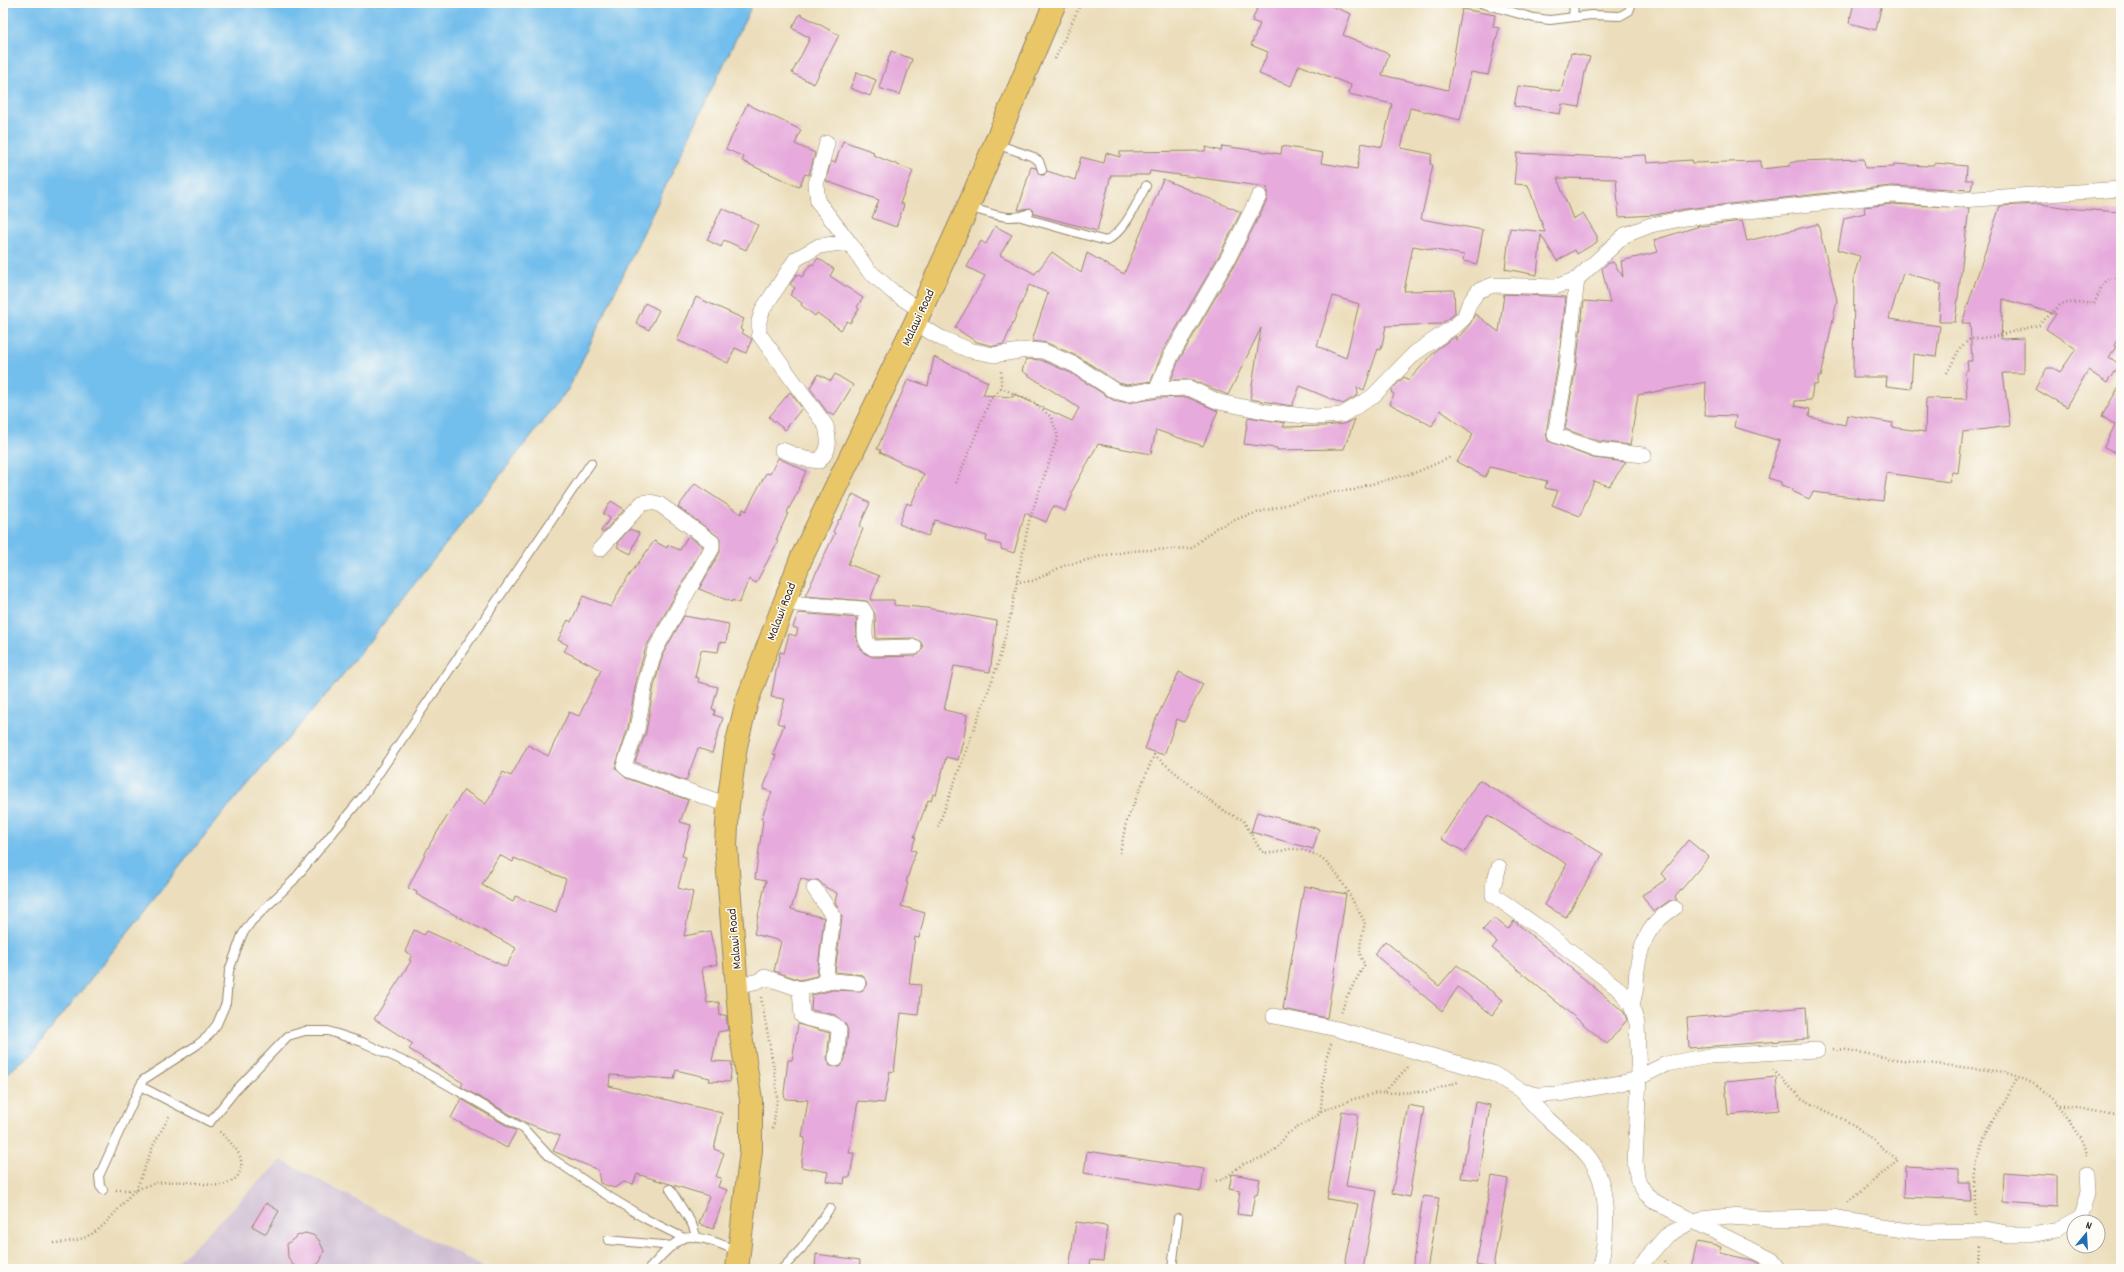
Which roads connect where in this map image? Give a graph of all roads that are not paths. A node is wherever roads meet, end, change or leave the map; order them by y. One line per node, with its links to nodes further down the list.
1 (1055, 3): 7 (main road, Malawi Road)
2 (1480, 3): 5 (lane)
3 (1574, 3): 5 (lane)
4 (1632, 3): 5 (lane)
5 (1573, 17)
6 (827, 143): 15 (street)
7 (995, 143): 8 (lane); 12 (main road, Malawi Road)
8 (1042, 170)
9 (1146, 186): 14 (lane)
10 (2121, 189): 16 (street)
11 (1259, 196): 18 (street)
12 (968, 207): 14 (lane); 17 (main road, Malawi Road)
13 (1029, 213): 14 (lane)
14 (1021, 217)
15 (849, 242): 17 (street); 19 (street)
16 (1577, 279): 18 (street); 20 (street)
17 (917, 316): 18 (street); 23 (main road, Malawi Road)
18 (1157, 389)
19 (782, 450)
20 (1644, 455)
21 (591, 463): 38 (lane)
22 (600, 549): 25 (street)
23 (784, 600): 24 (street); 25 (main road, Malawi Road)
24 (914, 647)
25 (728, 805): 31 (main road, Malawi Road)
26 (1499, 867): 33 (street)
27 (814, 888): 29 (street)
28 (1674, 908): 33 (street)
29 (825, 982): 30 (street); 32 (street)
30 (858, 983)
31 (737, 986): 32 (street); 50 (main road, Malawi Road)
32 (800, 989): 36 (street)
33 (1631, 1005): 37 (street)
34 (1274, 1016): 39 (street)
35 (1817, 1050): 37 (street)
36 (836, 1059)
37 (1639, 1076): 39 (street); 45 (street)
38 (140, 1086): 42 (lane); 46 (lane)
39 (1522, 1091): 54 (street)
40 (2087, 1174): 45 (street)
41 (670, 1189): 47 (lane)
42 (103, 1190)
43 (830, 1208): 52 (lane)
44 (1178, 1218): 53 (lane)
45 (1692, 1221): 55 (street); 56 (street)
46 (684, 1238): 47 (lane); 49 (lane)
47 (697, 1238): 50 (lane)
48 (608, 1240): 49 (lane)
49 (673, 1246): 51 (lane)
50 (738, 1261)
51 (649, 1269)
52 (782, 1269)
53 (1172, 1269)
54 (1599, 1269)
55 (1637, 1269)
56 (1780, 1269)

